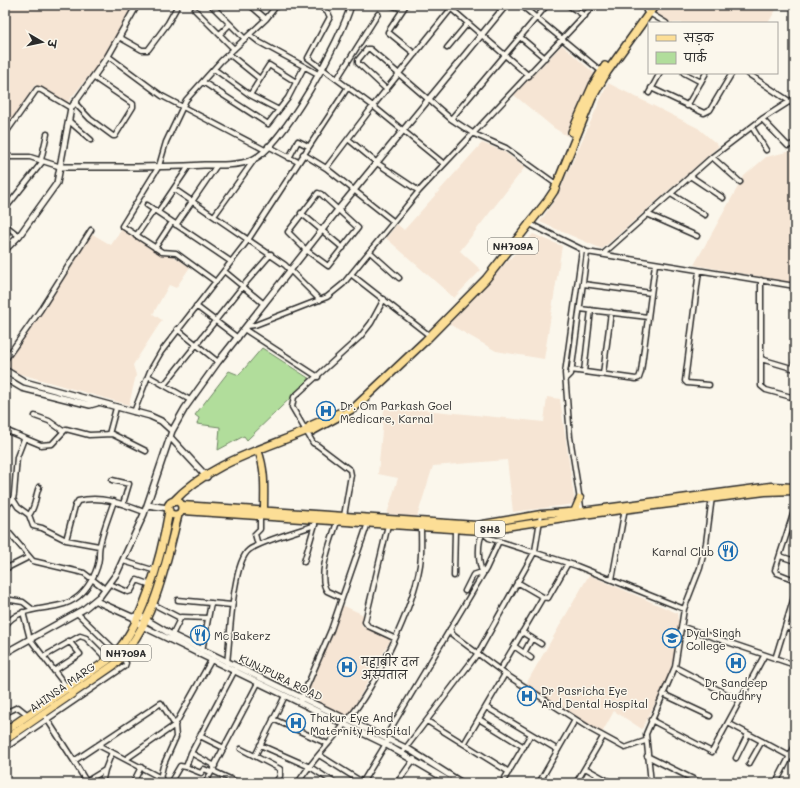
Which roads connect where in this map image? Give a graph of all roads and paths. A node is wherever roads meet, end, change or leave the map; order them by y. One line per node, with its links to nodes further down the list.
1 (137, 5): 31 (street)
2 (178, 5): 31 (street)
3 (211, 5): 27 (street)
4 (250, 5): 24 (street)
5 (277, 5): 24 (street)
6 (319, 5): 43 (street)
7 (343, 5): 17 (street)
8 (390, 5): 18 (street)
9 (406, 5): 18 (street)
10 (506, 5): 30 (street)
11 (521, 5): 23 (street)
12 (547, 5): 23 (street)
13 (568, 5): 22 (street)
14 (594, 5): 22 (street)
15 (655, 5): 20 (highway, NH709A)
16 (451, 6): 26 (street); 38 (street)
17 (350, 7): 43 (street)
18 (403, 9): 38 (street)
19 (195, 10): 28 (street)
20 (648, 10): 25 (street); 45 (highway, NH709A)
21 (378, 14): 56 (street)
22 (585, 16): 34 (street)
23 (536, 18): 32 (street); 34 (street)
24 (266, 19): 29 (street)
25 (665, 22)
26 (468, 23): 30 (street); 35 (street)
27 (230, 24): 28 (street); 33 (street)
28 (220, 34): 36 (street)
29 (250, 35): 33 (street); 42 (street)
30 (482, 35): 40 (street); 66 (street)
31 (119, 37): 39 (street)
32 (520, 37): 40 (street); 41 (street)
33 (245, 39): 36 (street)
34 (562, 40): 41 (street); 45 (street)
35 (447, 48)
36 (234, 49): 37 (street)
37 (229, 54): 44 (street); 55 (street)
38 (415, 54): 47 (street)
39 (108, 56): 54 (street); 73 (street)
40 (504, 56): 53 (street); 75 (street)
41 (545, 58): 53 (street)
42 (304, 67): 46 (street); 58 (street)
43 (321, 68): 46 (street); 56 (street)
44 (214, 69): 57 (street); 64 (street)
45 (604, 73): 105 (highway, NH709A)
46 (318, 74): 87 (street)
47 (400, 74): 62 (street); 62 (street); 66 (street)
48 (659, 74): 61 (street)
49 (686, 74): 59 (street)
50 (705, 74): 59 (street)
51 (731, 74): 71 (street)
52 (749, 74): 67 (street)
53 (528, 76): 82 (street)
54 (93, 77): 68 (street); 68 (street)
55 (260, 79): 58 (street); 64 (street)
56 (336, 79): 60 (street)
57 (203, 82): 73 (street); 74 (street)
58 (296, 82): 74 (street)
59 (701, 82): 71 (street)
60 (348, 87): 70 (street); 86 (street)
61 (651, 88): 63 (street); 71 (street)
62 (387, 90): 70 (street)
63 (649, 93)
64 (250, 95): 74 (street)
65 (795, 98): 67 (street)
66 (429, 100): 75 (street); 79 (street)
67 (790, 100): 69 (street); 76 (street)
68 (74, 102): 72 (street)
69 (795, 105)
70 (373, 106): 79 (street); 83 (street)
71 (687, 106)
72 (71, 108): 77 (street); 80 (street)
73 (182, 108): 87 (street); 99 (street)
74 (279, 110)
75 (451, 119): 82 (street)
76 (762, 119): 78 (street); 85 (street)
77 (69, 120): 84 (street); 101 (street)
78 (752, 127): 88 (street); 91 (street)
79 (403, 132): 96 (street); 97 (street)
80 (5, 134)
81 (47, 134): 94 (street)
82 (474, 134): 97 (street); 105 (street)
83 (348, 139): 96 (street); 102 (street)
84 (91, 140)
85 (795, 143)
86 (308, 146): 89 (street); 92 (street)
87 (266, 148): 92 (street); 93 (street)
88 (766, 150)
89 (303, 154): 95 (street); 102 (street)
90 (5, 157): 94 (street)
91 (712, 157): 103 (street); 104 (street)
92 (289, 158): 95 (street)
93 (255, 159): 98 (street); 119 (street)
94 (42, 160): 101 (street); 113 (street)
95 (298, 162): 129 (street)
96 (377, 162): 107 (street); 108 (street)
97 (444, 164): 108 (street)
98 (217, 165): 100 (street); 111 (street)
99 (159, 166): 100 (street); 101 (street); 127 (street)
100 (189, 166): 106 (street)
101 (61, 167): 126 (street)
102 (326, 168): 107 (street)
103 (690, 176): 109 (street); 110 (street)
104 (740, 182)
105 (555, 183): 121 (highway, NH709A)
106 (174, 189): 111 (street); 115 (street)
107 (354, 191): 114 (street); 120 (street)
108 (418, 191): 120 (street)
109 (671, 194): 117 (street); 118 (street)
110 (722, 198)
111 (193, 202): 119 (street); 122 (street)
112 (147, 205): 115 (street)
113 (5, 209)
114 (337, 210): 116 (street); 125 (street); 131 (street)
115 (156, 211): 122 (street); 127 (street)
116 (301, 213): 125 (street); 133 (street)
117 (647, 214): 128 (street); 138 (street)
118 (705, 215)
119 (214, 216): 129 (street)
120 (393, 221): 135 (street)
121 (528, 223): 134 (street); 163 (highway, NH709A)
122 (174, 224): 130 (street); 139 (street)
123 (5, 225): 126 (street)
124 (91, 230): 167 (street)
125 (322, 230): 131 (street); 133 (street)
126 (19, 236): 132 (street)
127 (136, 236): 130 (street)
128 (697, 236)
129 (248, 240): 137 (street); 139 (street)
130 (155, 248): 147 (street)
131 (343, 248): 133 (street)
132 (5, 250)
133 (306, 250): 141 (street)
134 (582, 250): 136 (street); 178 (street)
135 (370, 252): 144 (street); 145 (street)
136 (587, 252): 138 (street); 148 (street)
137 (271, 254): 141 (street); 149 (street)
138 (603, 254): 140 (street)
139 (230, 261): 143 (street)
140 (655, 264): 142 (street); 151 (street)
141 (291, 270): 153 (street); 154 (street)
142 (699, 270): 146 (street); 180 (street)
143 (224, 271): 147 (street); 149 (street)
144 (352, 275): 152 (street); 153 (street)
145 (399, 278)
146 (761, 280): 150 (street); 166 (street)
147 (216, 282): 155 (street)
148 (583, 284): 151 (street); 156 (street)
149 (243, 286): 154 (street); 160 (street)
150 (795, 286)
151 (652, 293): 159 (street)
152 (384, 299): 163 (street); 176 (street)
153 (320, 300): 162 (street)
154 (264, 304): 162 (street)
155 (196, 306): 160 (street); 161 (street)
156 (580, 309): 157 (street); 172 (street)
157 (591, 310): 158 (street); 173 (street)
158 (611, 312): 159 (street); 174 (street)
159 (648, 317): 174 (street)
160 (215, 320): 164 (street); 165 (street)
161 (177, 328): 165 (street); 175 (street)
162 (246, 328): 164 (street); 176 (street)
163 (428, 334): 188 (highway, NH709A)
164 (238, 338): 169 (street)
165 (196, 344): 169 (street); 179 (street)
166 (761, 359): 170 (street); 181 (street)
167 (5, 360)
168 (795, 360): 170 (street)
169 (218, 362): 182 (street)
170 (794, 368)
171 (5, 370): 183 (street)
172 (571, 370): 173 (street); 178 (street)
173 (584, 372): 174 (street)
174 (603, 374)
175 (148, 376): 179 (street); 185 (street)
176 (318, 377): 188 (street)
177 (5, 378): 183 (street)
178 (567, 378): 202 (street)
179 (164, 385): 182 (street)
180 (708, 386)
181 (795, 398)
182 (190, 400): 190 (street)
183 (97, 403): 184 (street)
184 (116, 408): 185 (street); 191 (street)
185 (134, 412): 190 (street)
186 (35, 416): 189 (street)
187 (5, 430): 193 (street)
188 (306, 430): 194 (highway, NH709A); 219 (street)
189 (63, 431): 191 (street); 193 (street)
190 (172, 431): 192 (street)
191 (109, 434): 195 (street)
192 (170, 437): 196 (street); 206 (street)
193 (24, 439): 203 (street)
194 (258, 450): 196 (highway, NH709A); 215 (main road)
195 (146, 451)
196 (206, 476): 207 (highway, NH709A)
197 (112, 480): 205 (street)
198 (795, 486): 201 (main road, SH8)
199 (39, 487): 218 (street)
200 (795, 491): 201 (main road, SH8)
201 (712, 496): 209 (main road, SH8); 266 (street)
202 (580, 498): 213 (main road); 214 (street)
203 (13, 499): 208 (street); 218 (street)
204 (114, 501): 205 (street); 233 (street); 236 (street)
205 (122, 504): 212 (street)
206 (147, 505): 211 (street); 212 (street)
207 (179, 507): 211 (highway, NH709A); 211 (highway); 215 (main road, SH8); 263 (highway, AHINSA MARG / NH709A)
208 (5, 508)
209 (625, 508): 214 (main road, SH8); 249 (street)
210 (795, 508): 227 (street)
211 (168, 510): 245 (highway, AHINSA MARG / NH709A)
212 (144, 512): 241 (street)
213 (574, 512): 214 (main road, SH8); 217 (main road, SH8)
214 (582, 513): 222 (main road, SH8)
215 (262, 514): 216 (main road, SH8); 223 (main road, SH8); 235 (street)
216 (319, 514): 219 (main road, SH8); 223 (street)
217 (541, 514): 222 (street); 228 (main road, SH8)
218 (29, 515): 233 (street)
219 (344, 516): 221 (main road, SH8)
220 (337, 522): 223 (main road, SH8); 224 (main road, SH8); 258 (street)
221 (400, 522): 225 (main road, SH8); 226 (main road, SH8)
222 (540, 522): 232 (main road, SH8); 237 (street)
223 (316, 523): 235 (street); 242 (street)
224 (368, 523): 226 (main road, SH8); 258 (street)
225 (421, 523): 228 (main road, SH8); 281 (street)
226 (388, 524): 281 (street)
227 (790, 524): 229 (street); 238 (street)
228 (441, 525): 231 (main road, SH8)
229 (795, 526)
230 (5, 528): 239 (street)
231 (455, 530): 232 (main road, SH8); 247 (street)
232 (482, 532): 234 (street); 246 (street)
233 (66, 540): 236 (street)
234 (500, 541): 237 (street); 246 (street)
235 (258, 545): 264 (street)
236 (99, 546): 248 (street)
237 (535, 551): 243 (street); 251 (street)
238 (780, 556): 240 (street); 250 (street)
239 (29, 557): 244 (street); 248 (street)
240 (795, 560)
241 (123, 561): 245 (street); 252 (street)
242 (304, 562)
243 (568, 564): 249 (street); 257 (street)
244 (5, 569)
245 (156, 571): 253 (highway, AHINSA MARG / NH709A)
246 (483, 572): 255 (street); 277 (street)
247 (454, 576)
248 (92, 578): 254 (street); 265 (street)
249 (612, 580): 266 (street)
250 (795, 580)
251 (517, 582): 257 (street); 289 (street)
252 (110, 584): 253 (street); 254 (street)
253 (151, 584): 270 (highway, AHINSA MARG / NH709A)
254 (105, 589): 261 (street)
255 (465, 591)
256 (795, 594): 276 (street)
257 (543, 597): 279 (street)
258 (342, 598): 312 (street)
259 (5, 599): 265 (street)
260 (178, 600): 262 (street)
261 (96, 601): 268 (street); 270 (street)
262 (211, 603): 264 (street); 272 (street)
263 (153, 604): 271 (street); 273 (highway, AHINSA MARG / NH709A)
264 (232, 605): 299 (street)
265 (32, 609): 267 (street)
266 (684, 609): 275 (street)
267 (23, 612): 269 (street); 283 (street)
268 (77, 613): 283 (street); 291 (street)
269 (8, 618): 274 (street)
270 (135, 618): 273 (street); 291 (highway, AHINSA MARG / NH709A)
271 (180, 618): 272 (street); 280 (street)
272 (208, 618): 287 (street)
273 (144, 623): 280 (street, KUNJPURA ROAD); 291 (highway, AHINSA MARG / NH709A); 293 (street)
274 (5, 626)
275 (683, 627): 294 (street); 301 (street)
276 (785, 627): 278 (street); 297 (street)
277 (450, 629): 289 (street); 333 (street)
278 (795, 630)
279 (522, 632): 282 (street); 286 (street)
280 (172, 635): 287 (street, KUNJPURA ROAD)
281 (394, 638): 324 (street)
282 (532, 638): 285 (street); 290 (street)
283 (30, 639): 288 (street); 292 (street)
284 (69, 641): 292 (street); 298 (street); 305 (street)
285 (541, 644)
286 (514, 646): 290 (street); 304 (street)
287 (202, 649): 293 (street); 295 (street, KUNJPURA ROAD)
288 (5, 653)
289 (478, 653): 304 (street); 323 (street)
290 (524, 653): 296 (street)
291 (119, 654): 298 (highway, AHINSA MARG / NH709A); 308 (highway, AHINSA MARG / NH709A); 311 (street)
292 (43, 656): 305 (street)
293 (202, 656): 295 (street)
294 (764, 656): 297 (street); 313 (street)
295 (212, 658): 299 (street, KUNJPURA ROAD); 302 (street); 326 (street)
296 (531, 658)
297 (775, 659): 300 (street)
298 (108, 660): 308 (highway, AHINSA MARG / NH709A)
299 (228, 662): 302 (street); 303 (street, KUNJPURA ROAD)
300 (795, 665)
301 (675, 667): 309 (street); 313 (street)
302 (227, 668): 303 (street)
303 (235, 669): 307 (street); 312 (street, KUNJPURA ROAD); 330 (street)
304 (500, 670): 306 (street)
305 (54, 671): 308 (street)
306 (505, 674): 314 (street); 321 (street)
307 (258, 683): 310 (street); 343 (street)
308 (70, 691): 311 (street); 316 (highway, AHINSA MARG / NH709A); 318 (highway, AHINSA MARG / NH709A)
309 (663, 694): 317 (street); 322 (street)
310 (285, 696): 312 (street); 319 (street)
311 (76, 700): 318 (street)
312 (301, 701): 324 (street, KUNJPURA ROAD)
313 (740, 701): 325 (street)
314 (486, 707): 320 (street); 328 (street)
315 (5, 713): 316 (street)
316 (28, 715): 327 (highway, AHINSA MARG / NH709A)
317 (710, 716)
318 (45, 717): 332 (highway, AHINSA MARG / NH709A); 342 (street); 357 (street)
319 (273, 719): 337 (street); 339 (street)
320 (479, 719): 338 (street); 341 (street)
321 (575, 720): 331 (street); 346 (street)
322 (651, 720): 325 (street); 334 (street)
323 (427, 721): 338 (street); 345 (street)
324 (346, 722): 333 (street, KUNJPURA ROAD); 337 (street)
325 (728, 723): 329 (street)
326 (175, 725): 336 (street); 355 (street); 367 (street)
327 (5, 731)
328 (531, 734): 341 (street); 346 (street)
329 (748, 734): 335 (street); 353 (street)
330 (200, 736): 343 (street); 348 (street)
331 (603, 737): 334 (street); 362 (street)
332 (5, 740)
333 (386, 741): 345 (street, KUNJPURA ROAD); 349 (street); 371 (street)
334 (645, 741): 352 (street)
335 (762, 742): 354 (street); 358 (street)
336 (98, 744): 347 (street); 357 (street)
337 (328, 744): 350 (street)
338 (464, 744): 365 (street)
339 (260, 745): 351 (street); 360 (street)
340 (795, 746): 354 (street)
341 (524, 747): 365 (street)
342 (5, 748)
343 (224, 748): 363 (street)
344 (241, 749): 351 (street)
345 (406, 749): 349 (street); 372 (street, KUNJPURA ROAD)
346 (558, 750): 386 (street)
347 (112, 752): 355 (street); 364 (street)
348 (191, 754): 359 (street); 363 (street)
349 (402, 754): 356 (street)
350 (319, 755): 360 (street); 371 (street)
351 (255, 756): 380 (street)
352 (647, 756): 389 (street); 390 (street)
353 (736, 758)
354 (793, 758): 391 (street)
355 (126, 759): 361 (street)
356 (414, 759): 372 (street); 383 (street)
357 (74, 761): 369 (street)
358 (749, 764)
359 (186, 767): 363 (street); 377 (street)
360 (310, 767): 368 (street); 382 (street)
361 (141, 768): 367 (street); 375 (street)
362 (585, 768): 366 (street); 387 (street)
363 (213, 769): 370 (street); 378 (street)
364 (105, 770): 369 (street); 374 (street)
365 (509, 772): 385 (street)
366 (597, 775): 373 (street); 388 (street)
367 (161, 778): 376 (street)
368 (299, 781): 381 (street)
369 (87, 782)
370 (233, 782): 379 (street)
371 (362, 782)
372 (455, 782): 384 (street, KUNJPURA ROAD)
373 (610, 782)
374 (102, 783)
375 (133, 783)
376 (159, 783)
377 (170, 783)
378 (212, 783)
379 (240, 783)
380 (275, 783)
381 (304, 783)
382 (335, 783)
383 (397, 783)
384 (462, 783)
385 (502, 783)
386 (539, 783)
387 (576, 783)
388 (593, 783)
389 (651, 783)
390 (700, 783)
391 (776, 783)

